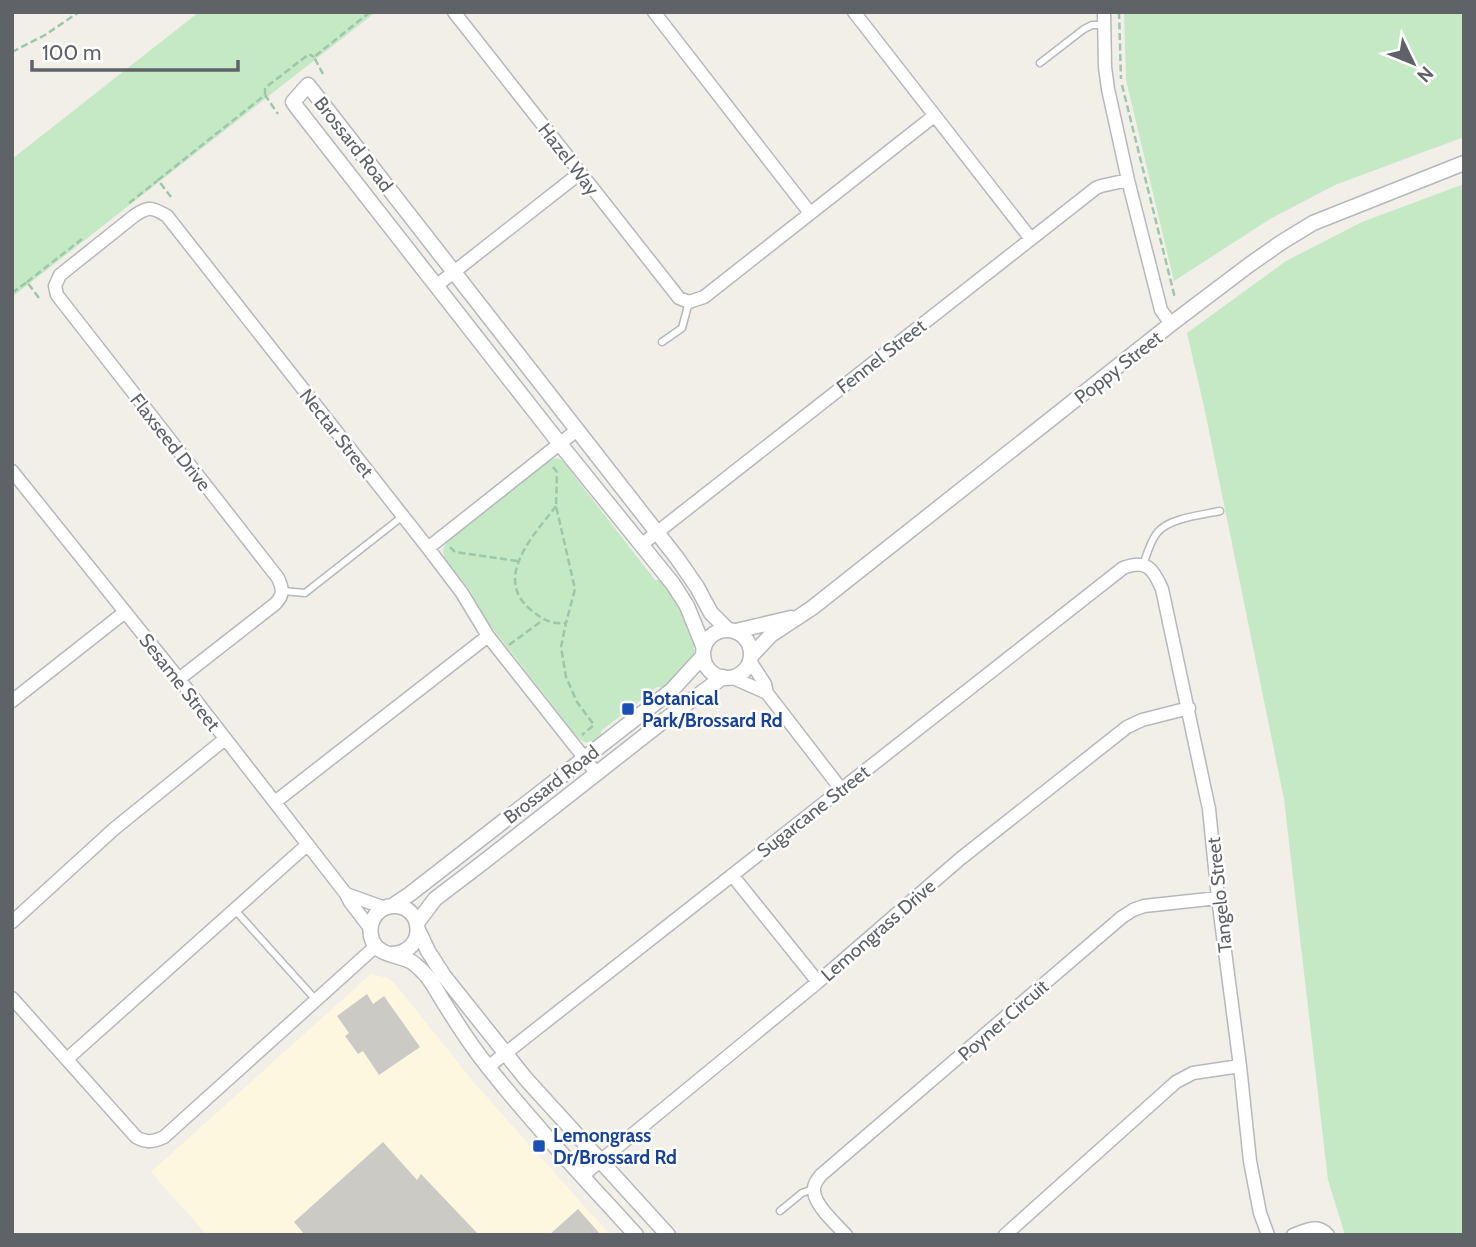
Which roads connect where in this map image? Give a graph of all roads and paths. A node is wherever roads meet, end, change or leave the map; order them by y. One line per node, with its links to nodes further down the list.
1 (79, 12): 8 (path)
2 (370, 12): 9 (path)
3 (454, 12): 16 (street, Hazel Way)
4 (653, 12): 19 (street)
5 (1119, 12): 26 (path)
6 (857, 13): 14 (street)
7 (1104, 19): 10 (lane); 17 (street)
8 (12, 52)
9 (314, 57): 11 (path); 12 (path)
10 (1040, 63)
11 (323, 74)
12 (265, 95): 13 (path); 18 (path)
13 (278, 114)
14 (934, 117): 19 (street); 20 (street)
15 (1464, 163): 28 (street, Poppy Street)
16 (580, 173): 21 (street); 27 (street, Hazel Way)
17 (1128, 180): 20 (street, Fennel Street); 28 (street)
18 (171, 197)
19 (810, 212): 27 (street)
20 (1031, 239): 38 (street, Fennel Street)
21 (453, 272): 22 (street); 22 (street, Brossard Road); 30 (street, Brossard Road)
22 (436, 286): 31 (street, Brossard Road)
23 (12, 293): 25 (path)
24 (57, 295): 37 (street, Nectar Street); 44 (street, Flaxseed Drive)
25 (39, 298)
26 (1175, 298)
27 (689, 302): 29 (lane)
28 (1171, 324): 46 (street, Poppy Street)
29 (662, 342)
30 (578, 430): 31 (street); 38 (street, Brossard Road)
31 (560, 444): 32 (street); 40 (street, Brossard Road)
32 (545, 456): 35 (path); 39 (street)
33 (12, 471): 34 (street, Sesame Street)
34 (17, 487): 45 (street, Sesame Street)
35 (556, 506): 42 (path); 48 (path)
36 (1220, 511): 43 (lane)
37 (402, 516): 41 (street, Nectar Street); 44 (lane)
38 (657, 532): 40 (street, Fennel Street); 49 (street, Brossard Road)
39 (440, 538): 41 (street); 42 (path)
40 (641, 545): 52 (street, Brossard Road)
41 (428, 548): 50 (street, Nectar Street)
42 (518, 561): 47 (path)
43 (1143, 565): 58 (street, Tangelo Street); 63 (street, Sugarcane Street)
44 (283, 591): 55 (street)
45 (125, 611): 55 (street, Sesame Street); 57 (street)
46 (799, 616): 49 (street, Poppy Street); 53 (street, Poppy Street)
47 (543, 620): 48 (path); 51 (path)
48 (566, 623): 60 (path)
49 (732, 630): 52 (street); 53 (street)
50 (488, 636): 51 (street, Nectar Street); 64 (street)
51 (501, 652): 60 (street, Nectar Street)
52 (704, 652): 54 (street); 61 (street, Brossard Road)
53 (751, 659): 54 (street); 56 (street)
54 (727, 677): 56 (street); 62 (street, Brossard Road)
55 (179, 679): 59 (street, Sesame Street)
56 (767, 693): 63 (street)
57 (12, 701)
58 (1189, 708): 68 (street, Tangelo Street); 76 (street, Lemongrass Drive)
59 (225, 739): 64 (street, Sesame Street); 71 (street)
60 (573, 742): 61 (street, Nectar Street)
61 (584, 758): 62 (street, Nectar Street); 69 (street, Brossard Road)
62 (597, 774): 72 (street, Brossard Road)
63 (841, 789): 66 (street, Sugarcane Street)
64 (275, 802): 65 (street, Sesame Street)
65 (307, 845): 67 (street, Sesame Street); 70 (street)
66 (732, 874): 76 (street); 79 (street, Sugarcane Street)
67 (346, 894): 69 (street); 73 (street, Sesame Street)
68 (1218, 898): 81 (street, Tangelo Street); 85 (street, Poyner Circuit)
69 (389, 907): 72 (street); 73 (street)
70 (235, 910): 78 (lane); 80 (street)
71 (12, 922)
72 (418, 927): 75 (street); 79 (street)
73 (370, 928): 74 (street)
74 (376, 946): 75 (street); 78 (street)
75 (392, 954): 82 (street)
76 (818, 982): 83 (street, Lemongrass Drive)
77 (12, 998): 80 (street)
78 (316, 1000): 80 (street)
79 (505, 1053): 82 (street, Sugarcane Street); 83 (street)
80 (67, 1059)
81 (1240, 1066): 90 (street); 91 (street, Tangelo Street)
82 (488, 1067): 84 (street)
83 (600, 1161): 84 (street, Lemongrass Drive); 87 (street)
84 (582, 1176): 88 (street)
85 (814, 1189): 86 (lane, Poyner Circuit); 89 (street)
86 (780, 1211)
87 (663, 1233)
88 (636, 1235)
89 (846, 1235)
90 (1005, 1235)
91 (1268, 1235)
92 (1293, 1235): 93 (street)
93 (1328, 1235)

